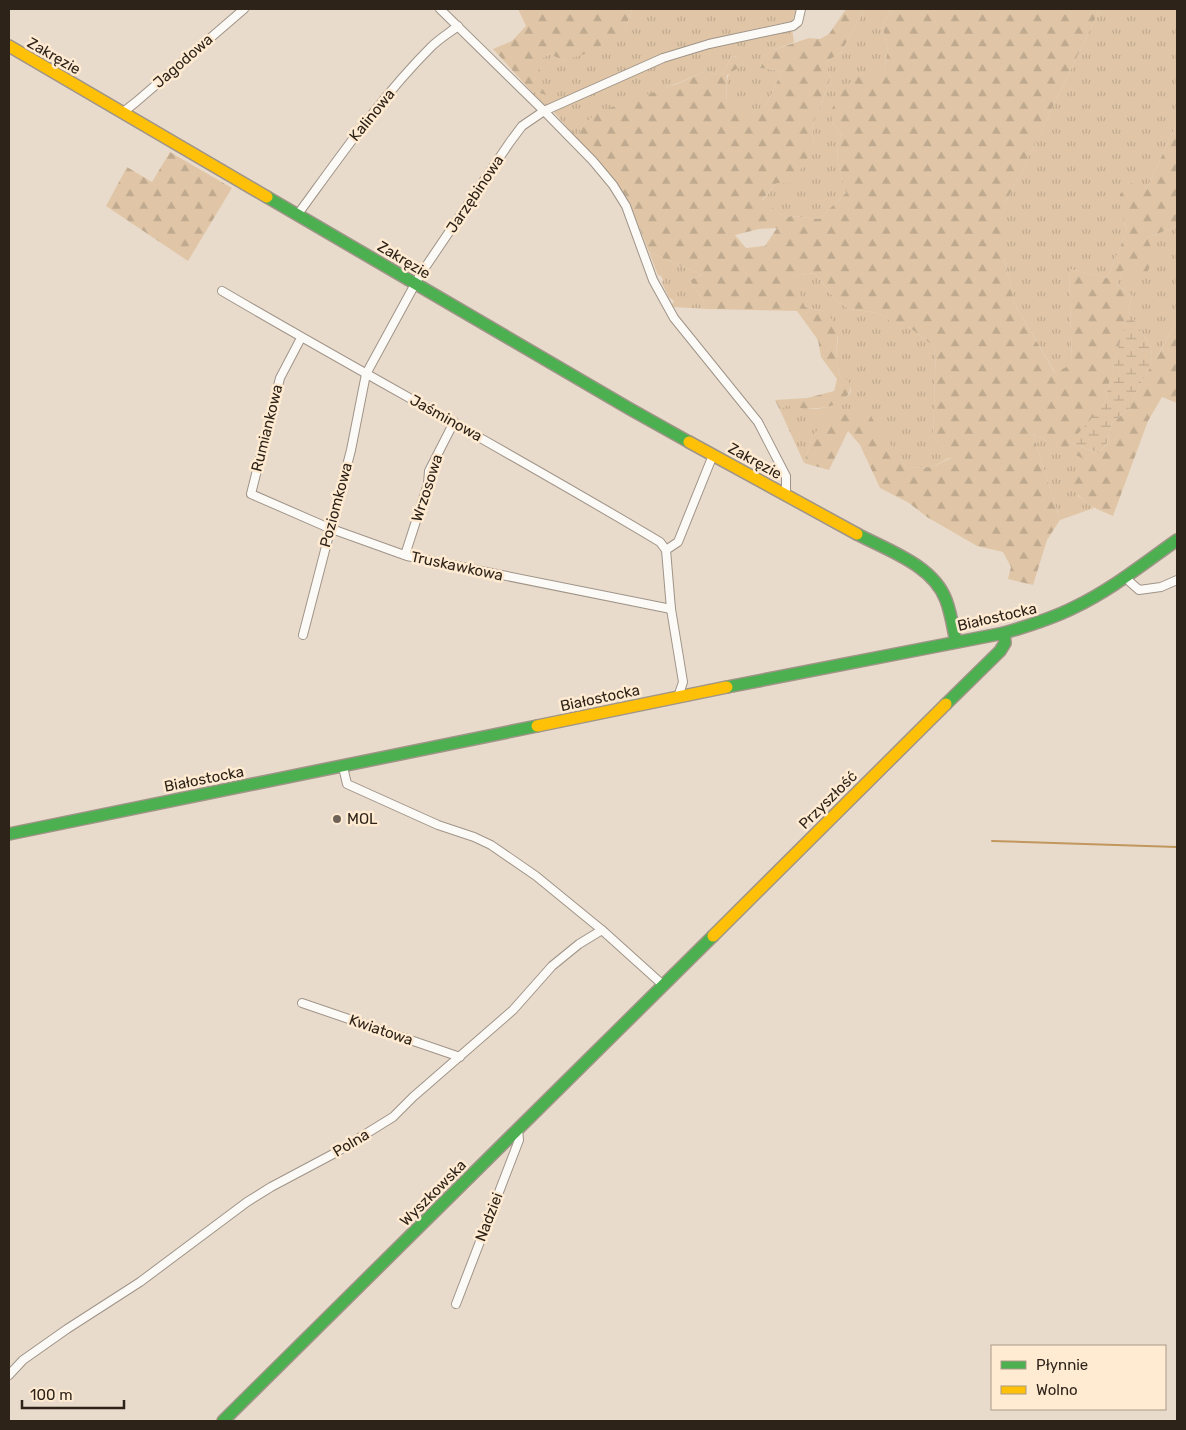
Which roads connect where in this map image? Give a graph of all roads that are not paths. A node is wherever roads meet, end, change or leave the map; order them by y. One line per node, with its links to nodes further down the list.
1 (244, 9): 7 (street, Jagodowa)
2 (440, 9): 4 (street, Zakręzie)
3 (801, 9): 6 (street)
4 (458, 26): 6 (street, Zakręzie); 8 (street, Kalinowa)
5 (9, 46): 7 (street, Zakręzie)
6 (544, 111): 9 (street, Jarzębinowa); 16 (street, Zakręzie)
7 (122, 112): 8 (street, Zakręzie)
8 (298, 214): 9 (street, Zakręzie)
9 (415, 285): 12 (street, Jarzębinowa); 14 (street, Zakręzie)
10 (222, 291): 11 (street, Jaśminowa)
11 (302, 338): 12 (street, Jaśminowa); 15 (street, Rumiankowa)
12 (366, 374): 13 (street, Jaśminowa); 17 (street, Poziomkowa)
13 (454, 422): 19 (street, Jaśminowa); 20 (street, Wrzosowa)
14 (714, 455): 16 (street, Zakręzie); 19 (street)
15 (251, 494): 17 (street, Truskawkowa)
16 (786, 496): 26 (street, Zakręzie)
17 (329, 528): 20 (street, Truskawkowa); 25 (street, Poziomkowa)
18 (1177, 540): 21 (street, Białostocka)
19 (666, 550): 23 (street)
20 (405, 556): 23 (street, Truskawkowa)
21 (1126, 576): 22 (street); 24 (street, Białostocka)
22 (1177, 580)
23 (671, 609): 27 (street)
24 (1004, 633): 26 (street, Białostocka); 31 (street, Przyszłość)
25 (303, 635)
26 (956, 642): 27 (street, Białostocka)
27 (678, 698): 28 (street, Białostocka)
28 (343, 767): 29 (street, Białostocka); 30 (street)
29 (9, 834)
30 (602, 930): 31 (street); 33 (street, Polna)
31 (663, 985): 34 (street, Wyszkowska)
32 (302, 1004): 33 (street, Kwiatowa)
33 (460, 1058): 36 (street, Polna)
34 (518, 1129): 35 (street, Nadziei); 37 (street, Wyszkowska)
35 (456, 1304)
36 (9, 1375)
37 (223, 1421)

